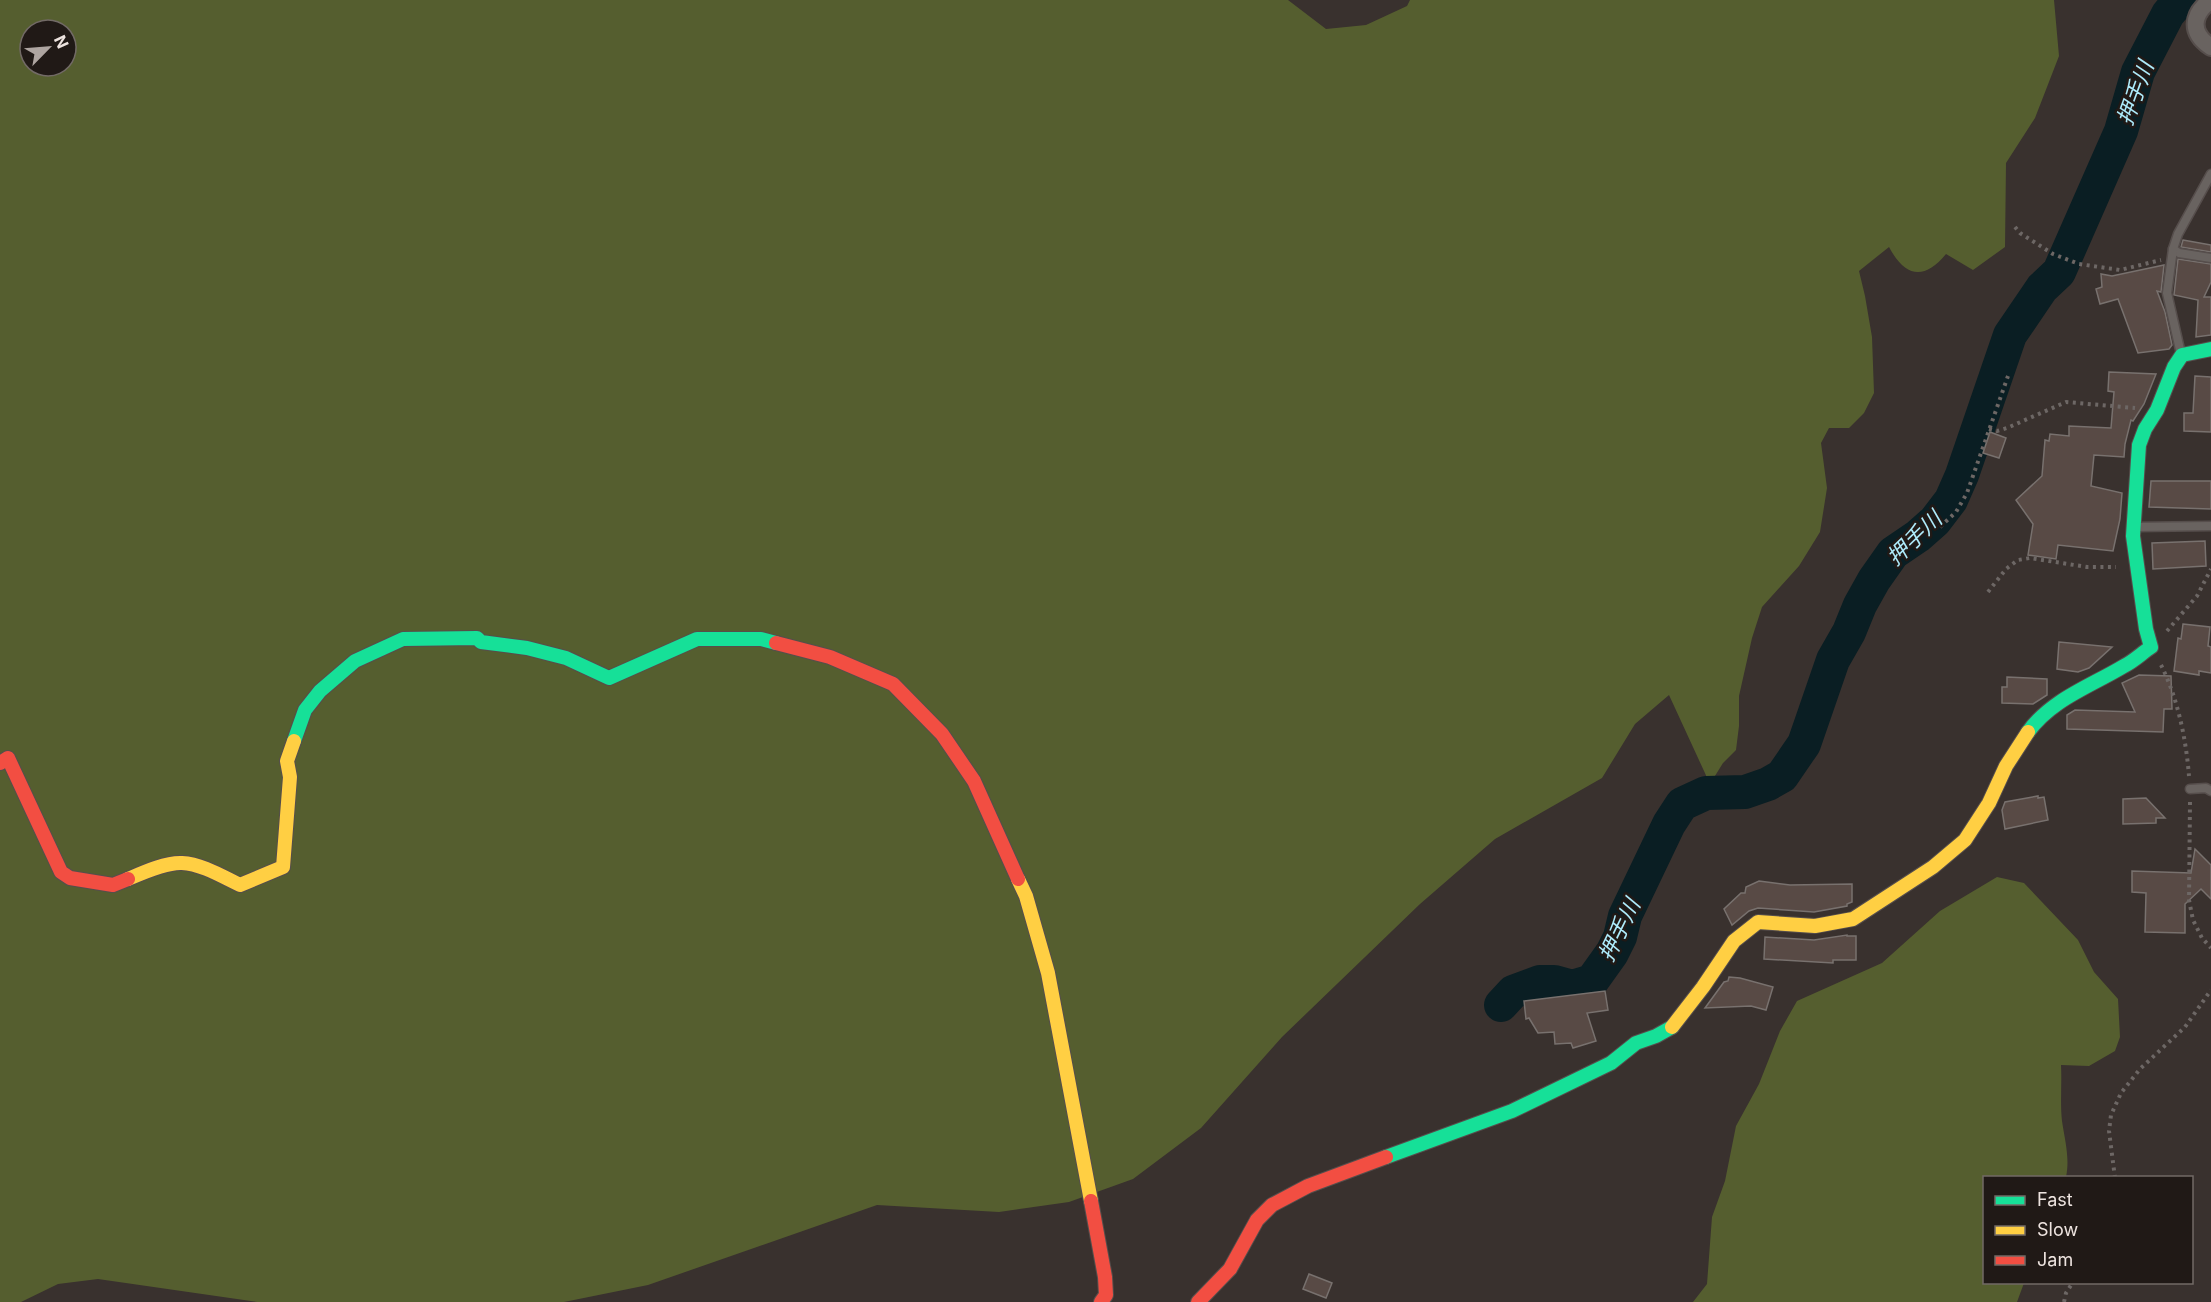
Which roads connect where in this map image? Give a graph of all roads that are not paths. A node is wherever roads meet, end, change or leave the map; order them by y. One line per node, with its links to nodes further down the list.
1 (2211, 0): 2 (street)
2 (2211, 47)
3 (2211, 174): 4 (lane)
4 (2172, 253): 5 (lane); 7 (lane)
5 (2211, 258)
6 (2211, 349): 7 (street)
7 (2182, 356): 9 (street)
8 (2211, 526): 9 (lane)
9 (2133, 527): 14 (street)
10 (0, 763): 13 (street)
11 (2190, 789): 12 (lane)
12 (2211, 791)
13 (1101, 1302)
14 (1197, 1302)

